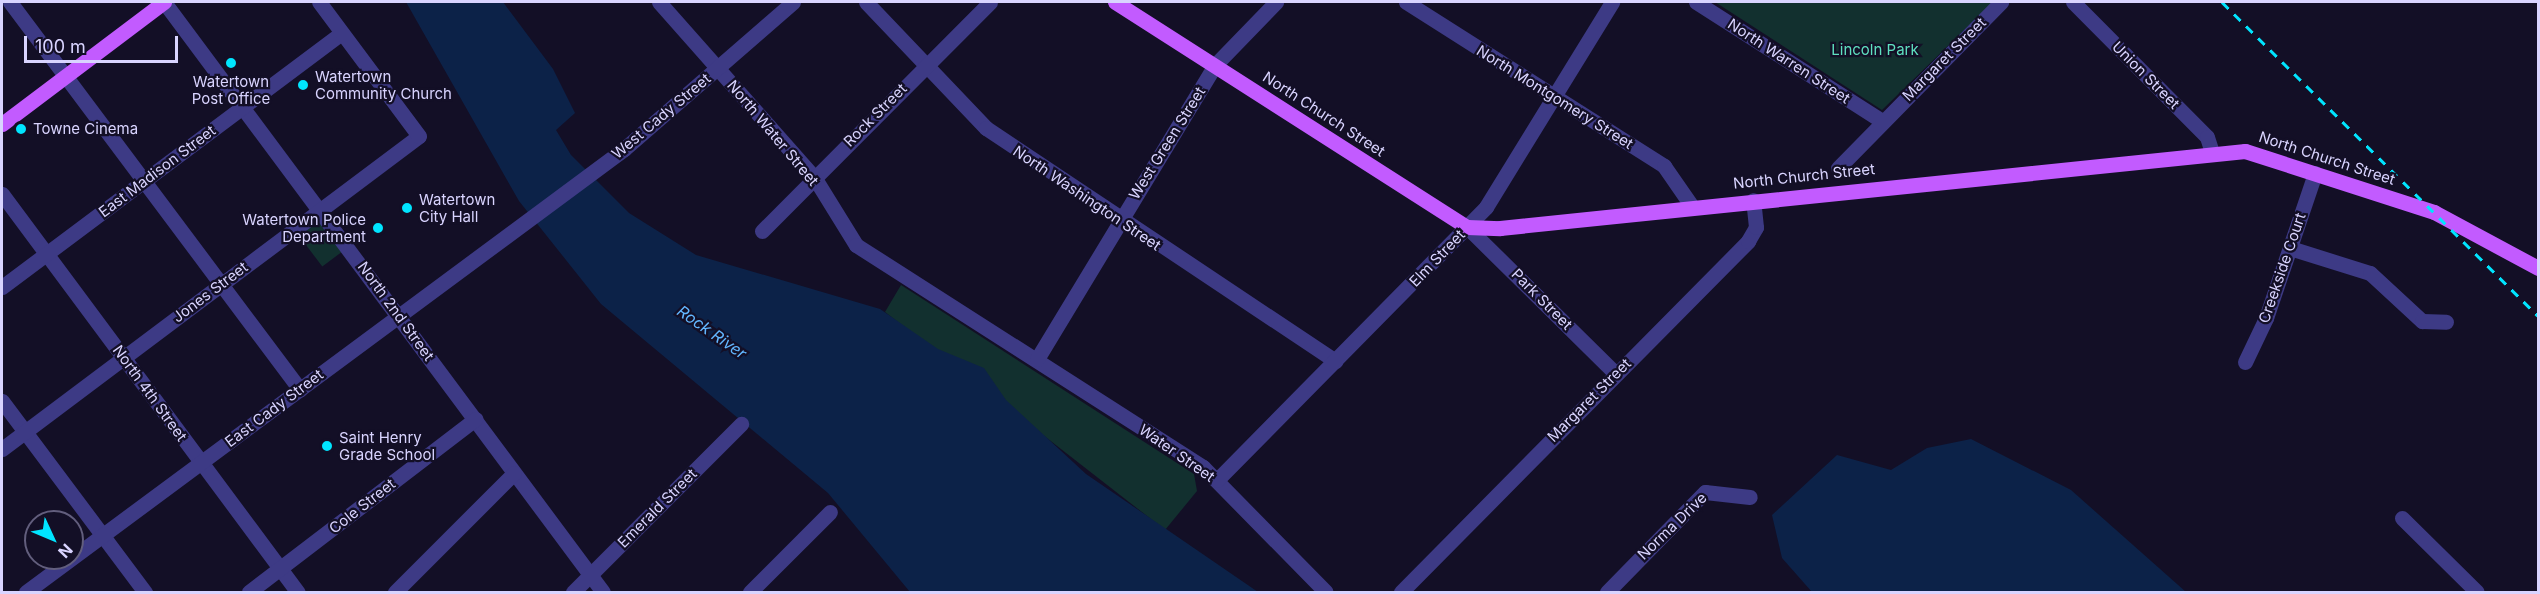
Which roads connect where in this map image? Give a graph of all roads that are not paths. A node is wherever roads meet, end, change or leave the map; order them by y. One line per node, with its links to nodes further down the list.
1 (10, 2): 19 (street)
2 (164, 2): 19 (main road); 21 (street, North 2nd Street)
3 (319, 2): 15 (street)
4 (659, 2): 18 (street, North Water Street)
5 (793, 2): 18 (street, West Cady Street)
6 (867, 2): 17 (street, North Washington Street)
7 (990, 2): 17 (street, Rock Street)
8 (1115, 2): 16 (main road, North Church Street)
9 (1276, 2): 16 (street, West Green Street)
10 (1406, 2): 20 (street, North Montgomery Street)
11 (1612, 2): 20 (street, Elm Street)
12 (1696, 2): 22 (street, North Warren Street)
13 (2001, 2): 22 (street, Margaret Street)
14 (2073, 2): 24 (street, Union Street)
15 (341, 33): 21 (street, East Madison Street); 32 (street, Jones Street)
16 (1215, 65): 34 (street, West Green Street); 35 (main road, North Church Street)
17 (924, 67): 27 (street, Rock Street); 34 (street, North Washington Street)
18 (718, 68): 27 (street, North Water Street); 33 (street, West Cady Street)
19 (67, 75): 23 (main road); 28 (street)
20 (1552, 96): 31 (street, North Montgomery Street); 35 (street, Elm Street)
21 (242, 107): 28 (street, East Madison Street); 32 (street, North 2nd Street)
22 (1882, 121): 25 (street, Margaret Street)
23 (2, 124)
24 (2212, 152): 26 (main road, North Church Street); 30 (main road, North Church Street)
25 (1838, 168)
26 (2315, 173): 37 (street, Creekside Court); 39 (main road, North Church Street)
27 (814, 177): 36 (street, Rock Street); 45 (street, North Water Street)
28 (145, 182): 38 (street, East Madison Street); 40 (street)
29 (2, 194): 38 (street, North 4th Street)
30 (1753, 200): 31 (main road, North Church Street); 48 (street, Margaret Street)
31 (1691, 205): 35 (main road, North Church Street)
32 (321, 210): 40 (street, Jones Street); 42 (street, North 2nd Street)
33 (522, 221): 42 (street, East Cady Street)
34 (1119, 221): 45 (street, West Green Street); 46 (street, North Washington Street)
35 (1467, 227): 46 (street, Elm Street); 48 (street, Park Street)
36 (762, 231)
37 (2290, 248): 43 (street); 47 (street, Creekside Court)
38 (46, 254): 41 (street, East Madison Street); 44 (street, North 4th Street)
39 (2538, 268)
40 (223, 283): 44 (street, Jones Street); 49 (street)
41 (2, 287)
42 (400, 315): 49 (street, East Cady Street); 51 (street, North 2nd Street)
43 (2446, 322)
44 (123, 357): 53 (street, Jones Street); 55 (street, North 4th Street)
45 (1037, 359): 57 (street, Water Street)
46 (1336, 361): 57 (street, Elm Street)
47 (2245, 362)
48 (1615, 373): 73 (street, Margaret Street)
49 (300, 389): 55 (street, East Cady Street)
50 (2, 401): 53 (street)
51 (475, 419): 56 (street, North 2nd Street); 62 (street, Cole Street)
52 (741, 424): 63 (street, Emerald Street)
53 (25, 431): 54 (street, Jones Street); 61 (street)
54 (2, 449)
55 (201, 463): 61 (street, East Cady Street); 62 (street, North 4th Street)
56 (514, 472): 63 (street, North 2nd Street); 68 (street)
57 (1217, 480): 72 (street, Water Street)
58 (1750, 496): 74 (street, Norma Drive)
59 (830, 512): 71 (street)
60 (2402, 518): 75 (street)
61 (103, 536): 64 (street, East Cady Street); 65 (street)
62 (281, 569): 66 (street, Cole Street); 67 (street, North 4th Street)
63 (590, 575): 69 (street, Emerald Street); 70 (street, North 2nd Street)
64 (26, 592)
65 (145, 592)
66 (249, 592)
67 (298, 592)
68 (395, 592)
69 (573, 592)
70 (603, 592)
71 (750, 592)
72 (1326, 592)
73 (1401, 592)
74 (1607, 592)
75 (2476, 592)

